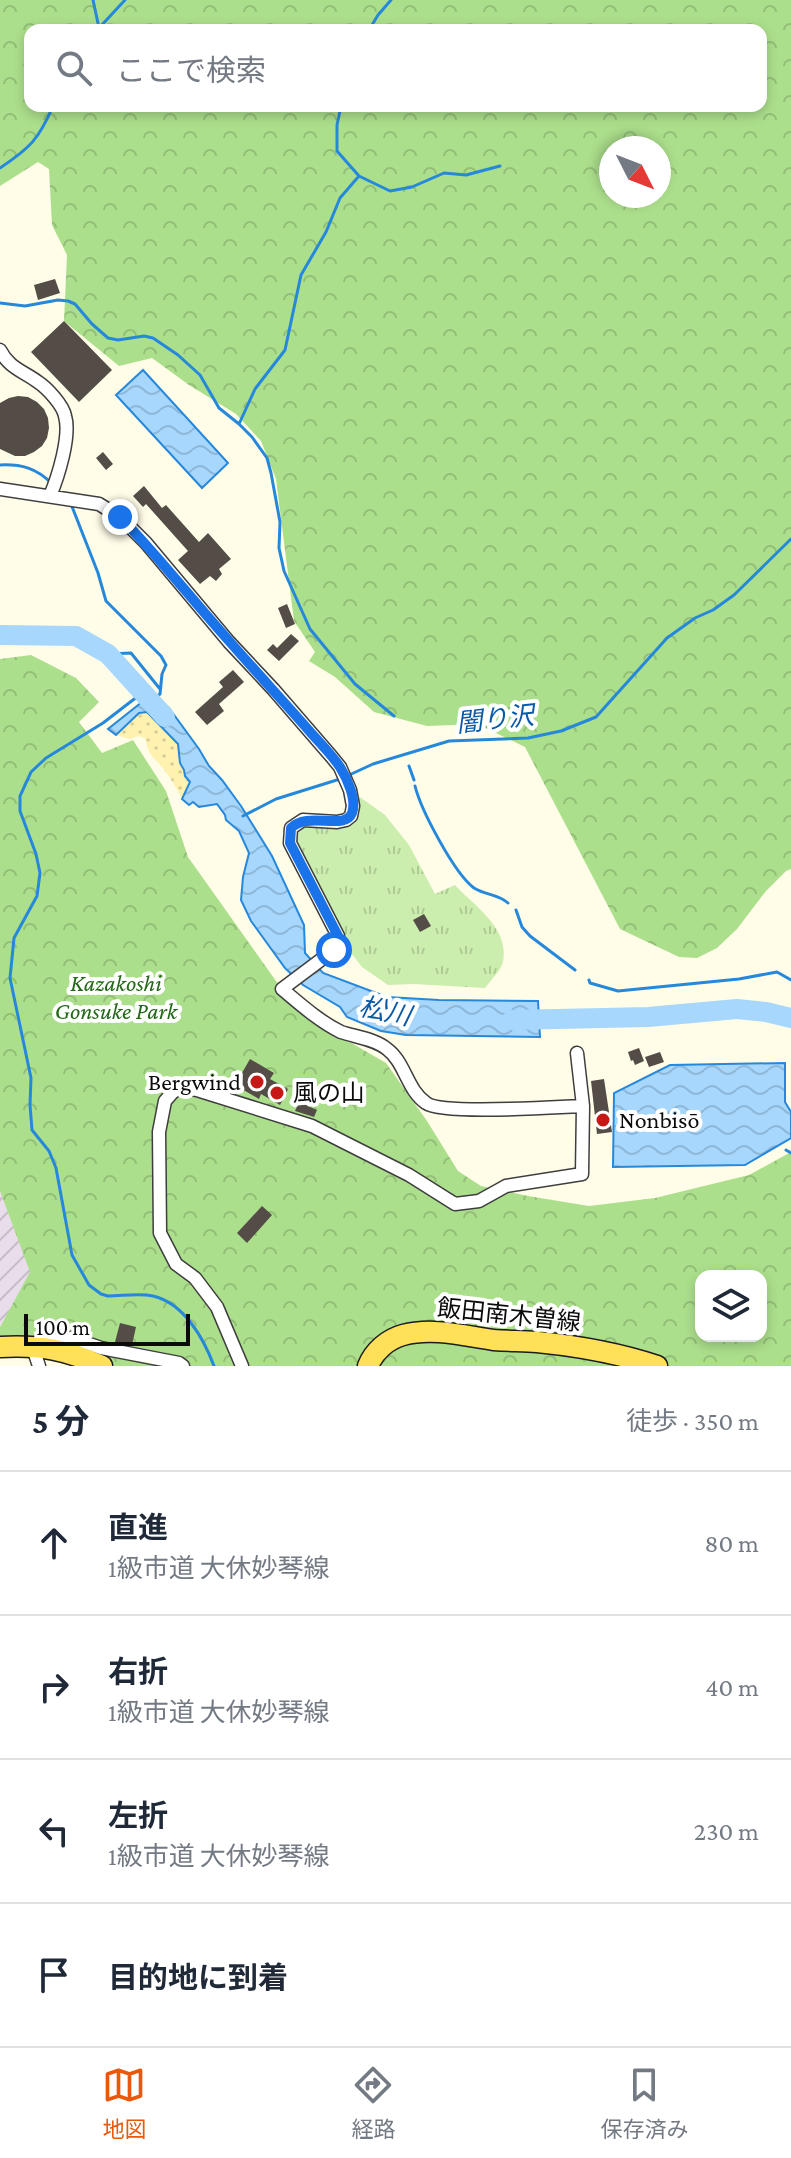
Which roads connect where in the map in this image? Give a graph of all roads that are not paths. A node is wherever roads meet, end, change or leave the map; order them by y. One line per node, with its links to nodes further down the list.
1 (0, 350): 3 (street)
2 (0, 489): 3 (street)
3 (53, 495): 5 (street)
4 (577, 1053): 5 (street)
5 (583, 1106): 11 (street)
6 (32, 1345): 7 (main road); 8 (street); 9 (main road); 10 (street)
7 (0, 1347)
8 (39, 1366)
9 (102, 1366)
10 (183, 1366)
11 (242, 1366)
12 (368, 1366): 13 (main road, 飯田南木曽線)
13 (657, 1366)

